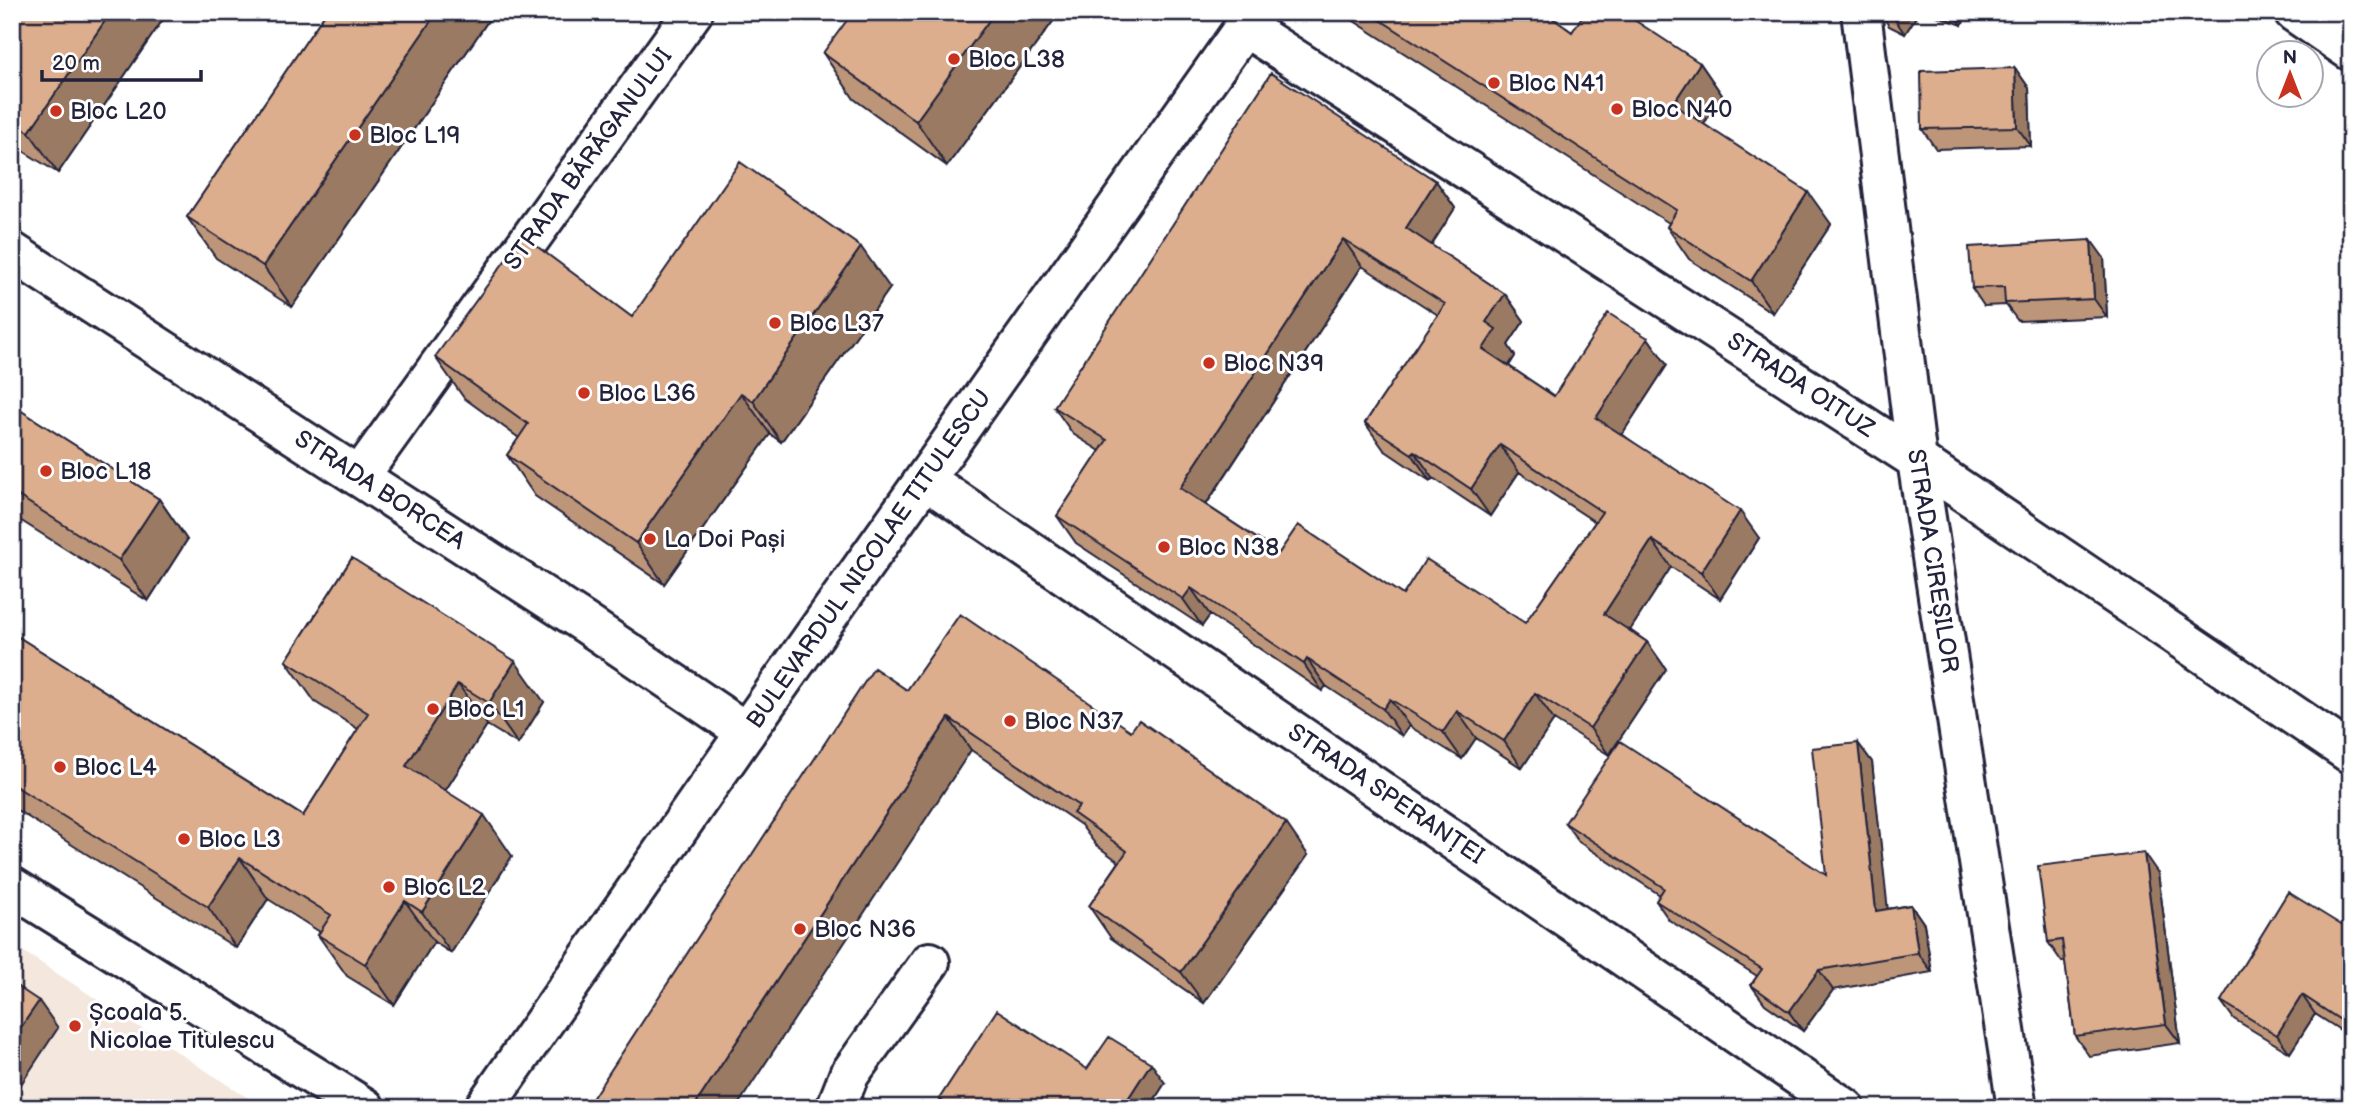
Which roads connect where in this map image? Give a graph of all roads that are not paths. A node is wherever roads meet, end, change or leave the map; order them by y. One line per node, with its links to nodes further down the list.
1 (693, 12): 8 (street, STRADA BĂRĂGANULUI)
2 (1861, 12): 7 (street, STRADA CIREȘILOR)
3 (2294, 12): 5 (street)
4 (1250, 19): 7 (street, STRADA OITUZ); 9 (street, BULEVARDUL NICOLAE TITULESCU)
5 (2351, 51)
6 (12, 252): 8 (street, STRADA BORCEA)
7 (1917, 460): 11 (street, STRADA OITUZ); 18 (street, STRADA CIREȘILOR)
8 (359, 477): 10 (street, STRADA BORCEA)
9 (926, 480): 10 (street, BULEVARDUL NICOLAE TITULESCU); 17 (street, STRADA SPERANȚEI)
10 (746, 732): 15 (street, BULEVARDUL NICOLAE TITULESCU)
11 (2351, 754)
12 (12, 887): 14 (street)
13 (930, 962): 16 (street)
14 (365, 1108)
15 (484, 1108)
16 (836, 1108)
17 (1845, 1108)
18 (2017, 1108)

